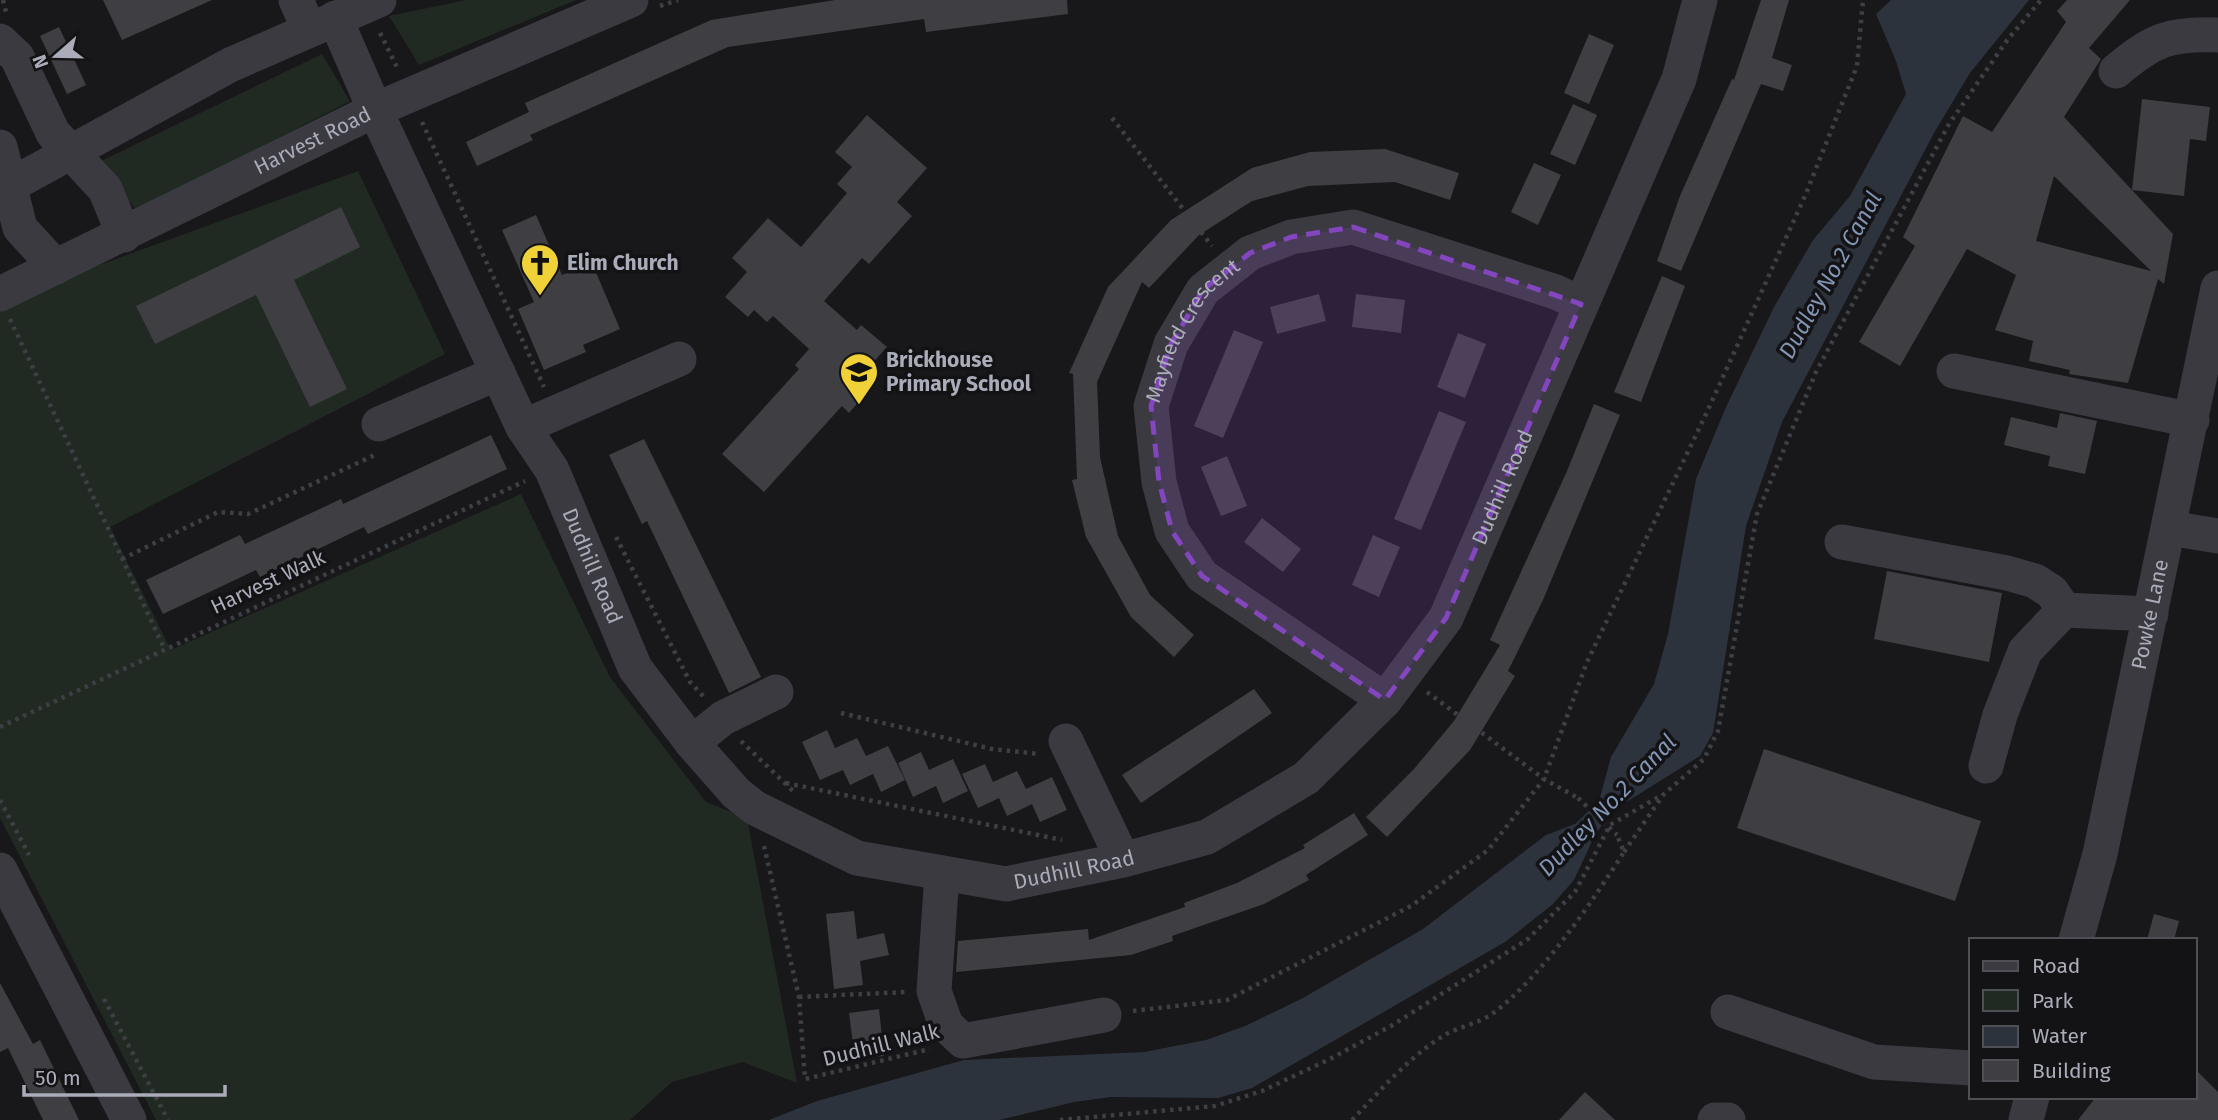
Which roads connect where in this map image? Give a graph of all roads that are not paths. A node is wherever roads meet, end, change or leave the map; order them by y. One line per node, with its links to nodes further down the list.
1 (631, 0): 8 (street, Harvest Road)
2 (1700, 0): 16 (street, Dudhill Road)
3 (373, 2): 4 (street)
4 (313, 16): 8 (street, Dudhill Road); 10 (street)
5 (2218, 35): 7 (street)
6 (0, 41): 10 (street)
7 (2116, 71)
8 (375, 110): 12 (street, Harvest Road); 19 (street, Dudhill Road)
9 (0, 147): 11 (street)
10 (72, 152): 11 (street); 12 (street)
11 (4, 189): 13 (street)
12 (124, 234): 13 (street, Harvest Road)
13 (56, 267): 15 (street, Harvest Road)
14 (2218, 288): 20 (street, Powke Lane)
15 (3, 303)
16 (1581, 304): 28 (street, Dudhill Road); 28 (street, Mayfield Crescent)
17 (680, 359): 22 (street)
18 (1954, 371): 20 (street)
19 (498, 373): 21 (street); 22 (street, Dudhill Road)
20 (2192, 420): 23 (street, Powke Lane)
21 (379, 424)
22 (523, 427): 30 (street, Dudhill Road)
23 (2169, 528): 24 (street); 27 (street, Powke Lane)
24 (2218, 536)
25 (1842, 542): 26 (street)
26 (2064, 610): 27 (street); 32 (street)
27 (2151, 614): 36 (street, Powke Lane)
28 (1393, 689): 33 (street, Dudhill Road)
29 (776, 692): 30 (street)
30 (692, 743): 35 (street, Dudhill Road)
31 (1070, 750): 33 (street)
32 (1986, 766)
33 (1119, 852): 35 (street, Dudhill Road)
34 (0, 870): 41 (street)
35 (942, 874): 38 (street)
36 (2077, 938)
37 (1728, 1012): 39 (street)
38 (1104, 1015)
39 (1969, 1068)
40 (2031, 1099): 44 (street)
41 (129, 1120)
42 (1715, 1120): 43 (street)
43 (1728, 1120)
44 (2026, 1120)

